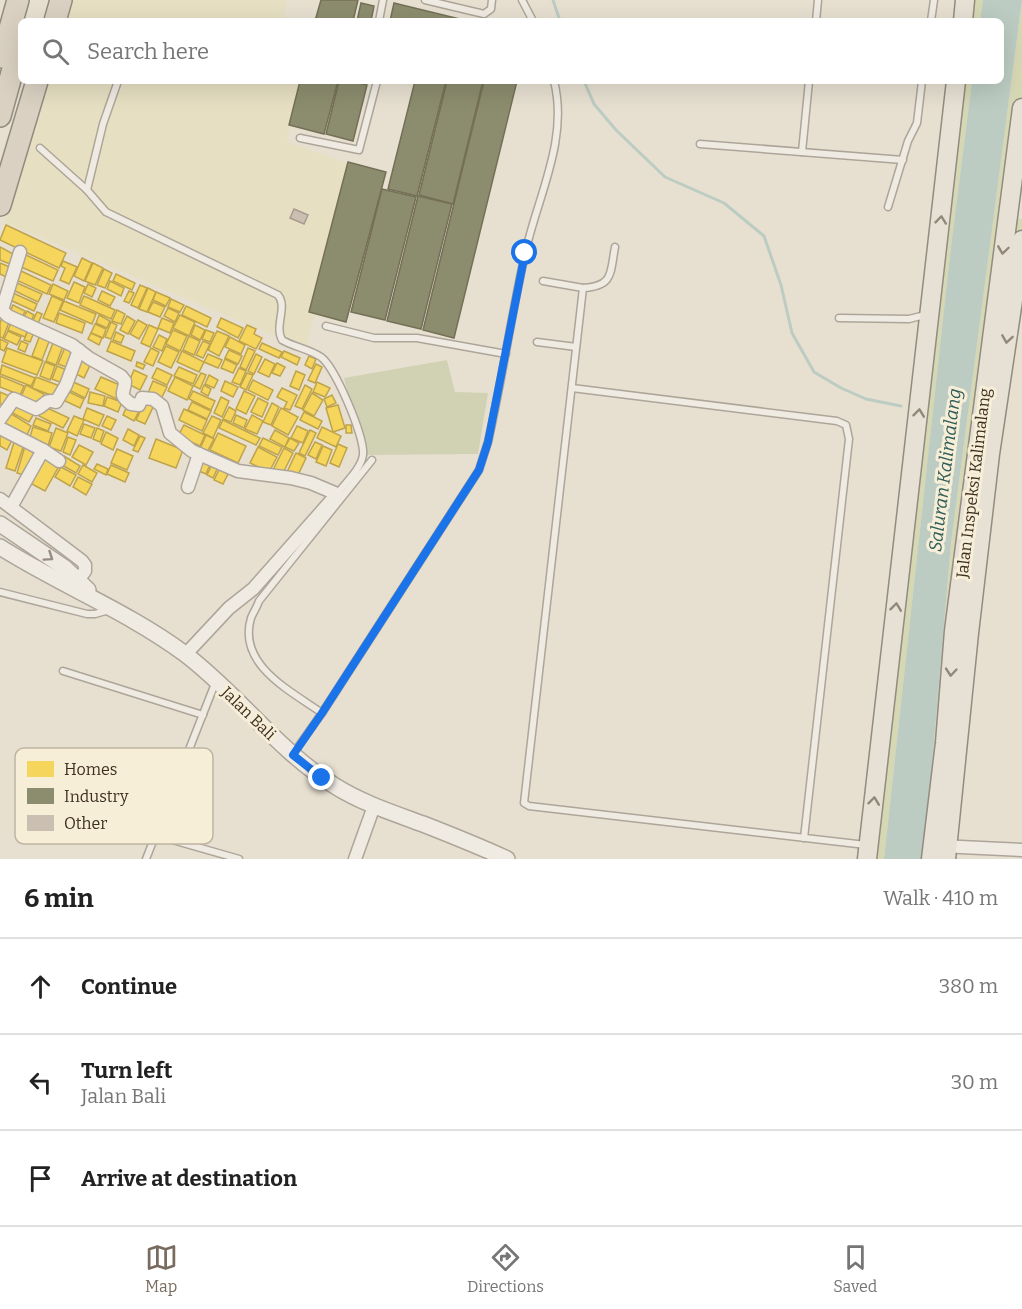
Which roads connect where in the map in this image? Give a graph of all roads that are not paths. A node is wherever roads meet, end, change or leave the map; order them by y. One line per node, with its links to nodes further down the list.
1 (6, 0): 21 (highway)
2 (18, 0): 23 (highway)
3 (32, 0): 13 (highway)
4 (51, 0): 14 (highway)
5 (61, 0): 15 (highway)
6 (383, 0): 16 (lane)
7 (425, 0): 8 (lane)
8 (492, 0)
9 (522, 0): 17 (lane)
10 (818, 0): 18 (lane)
11 (934, 0): 19 (lane)
12 (965, 0): 20 (main road)
13 (27, 18)
14 (46, 18)
15 (56, 18)
16 (380, 18)
17 (531, 18)
18 (816, 18)
19 (931, 18)
20 (963, 18)
21 (0, 21)
22 (18, 51): 33 (highway)
23 (0, 66)
24 (26, 84): 39 (highway)
25 (36, 84): 41 (highway)
26 (117, 84): 40 (lane)
27 (376, 84): 34 (lane)
28 (554, 84): 55 (lane)
29 (809, 84): 37 (lane)
30 (922, 84): 38 (lane)
31 (956, 84): 49 (main road, one-way to 31)
32 (1022, 108): 43 (main road, Jalan Inspeksi Kalimalang)
33 (0, 116)
34 (300, 138)
35 (700, 144): 37 (lane)
36 (40, 148): 40 (lane)
37 (802, 152): 38 (lane)
38 (903, 160): 42 (lane)
39 (0, 173)
40 (87, 190): 65 (lane)
41 (0, 205)
42 (888, 207)
43 (1015, 217): 60 (main road, Jalan Inspeksi Kalimalang, one-way to 60)
44 (1022, 240): 60 (main road, Jalan Inspeksi Kalimalang, one-way to 60)
45 (615, 247): 48 (lane)
46 (20, 252): 54 (street)
47 (543, 280): 48 (lane)
48 (583, 288): 53 (lane)
49 (930, 315): 50 (lane); 86 (main road, one-way to 49)
50 (839, 318)
51 (326, 326): 55 (lane)
52 (537, 342): 53 (lane)
53 (576, 347): 56 (lane)
54 (79, 350): 57 (street); 61 (street)
55 (506, 354): 77 (lane)
56 (572, 388): 82 (lane); 82 (lane)
57 (0, 419)
58 (0, 428): 59 (street)
59 (42, 450): 63 (street); 67 (street)
60 (983, 453): 87 (main road, Jalan Inspeksi Kalimalang, one-way to 87)
61 (199, 454): 64 (street); 65 (street)
62 (372, 460): 77 (lane)
63 (59, 461)
64 (188, 487)
65 (337, 494): 74 (street)
66 (0, 499): 67 (street)
67 (11, 507): 70 (street)
68 (0, 524): 70 (street, Jalan Bali, one-way to 70)
69 (0, 547): 72 (street, Jalan Bali)
70 (78, 580): 72 (street, Jalan Bali)
71 (0, 592): 73 (lane)
72 (96, 598): 73 (street, Jalan Bali)
73 (112, 609): 74 (street, Jalan Bali)
74 (185, 655): 76 (street, Jalan Bali)
75 (63, 671): 78 (lane)
76 (216, 681): 78 (lane); 80 (street, Jalan Bali)
77 (322, 713): 80 (lane)
78 (203, 714): 79 (lane)
79 (190, 748)
80 (293, 755): 81 (street, Jalan Bali)
81 (374, 806): 90 (street); 91 (street, Jalan Bali)
82 (804, 838): 86 (lane)
83 (152, 844): 88 (lane)
84 (186, 844): 89 (lane)
85 (1022, 850): 87 (street)
86 (868, 852)
87 (939, 852)
88 (146, 859)
89 (239, 859)
90 (356, 859)
91 (507, 859)

